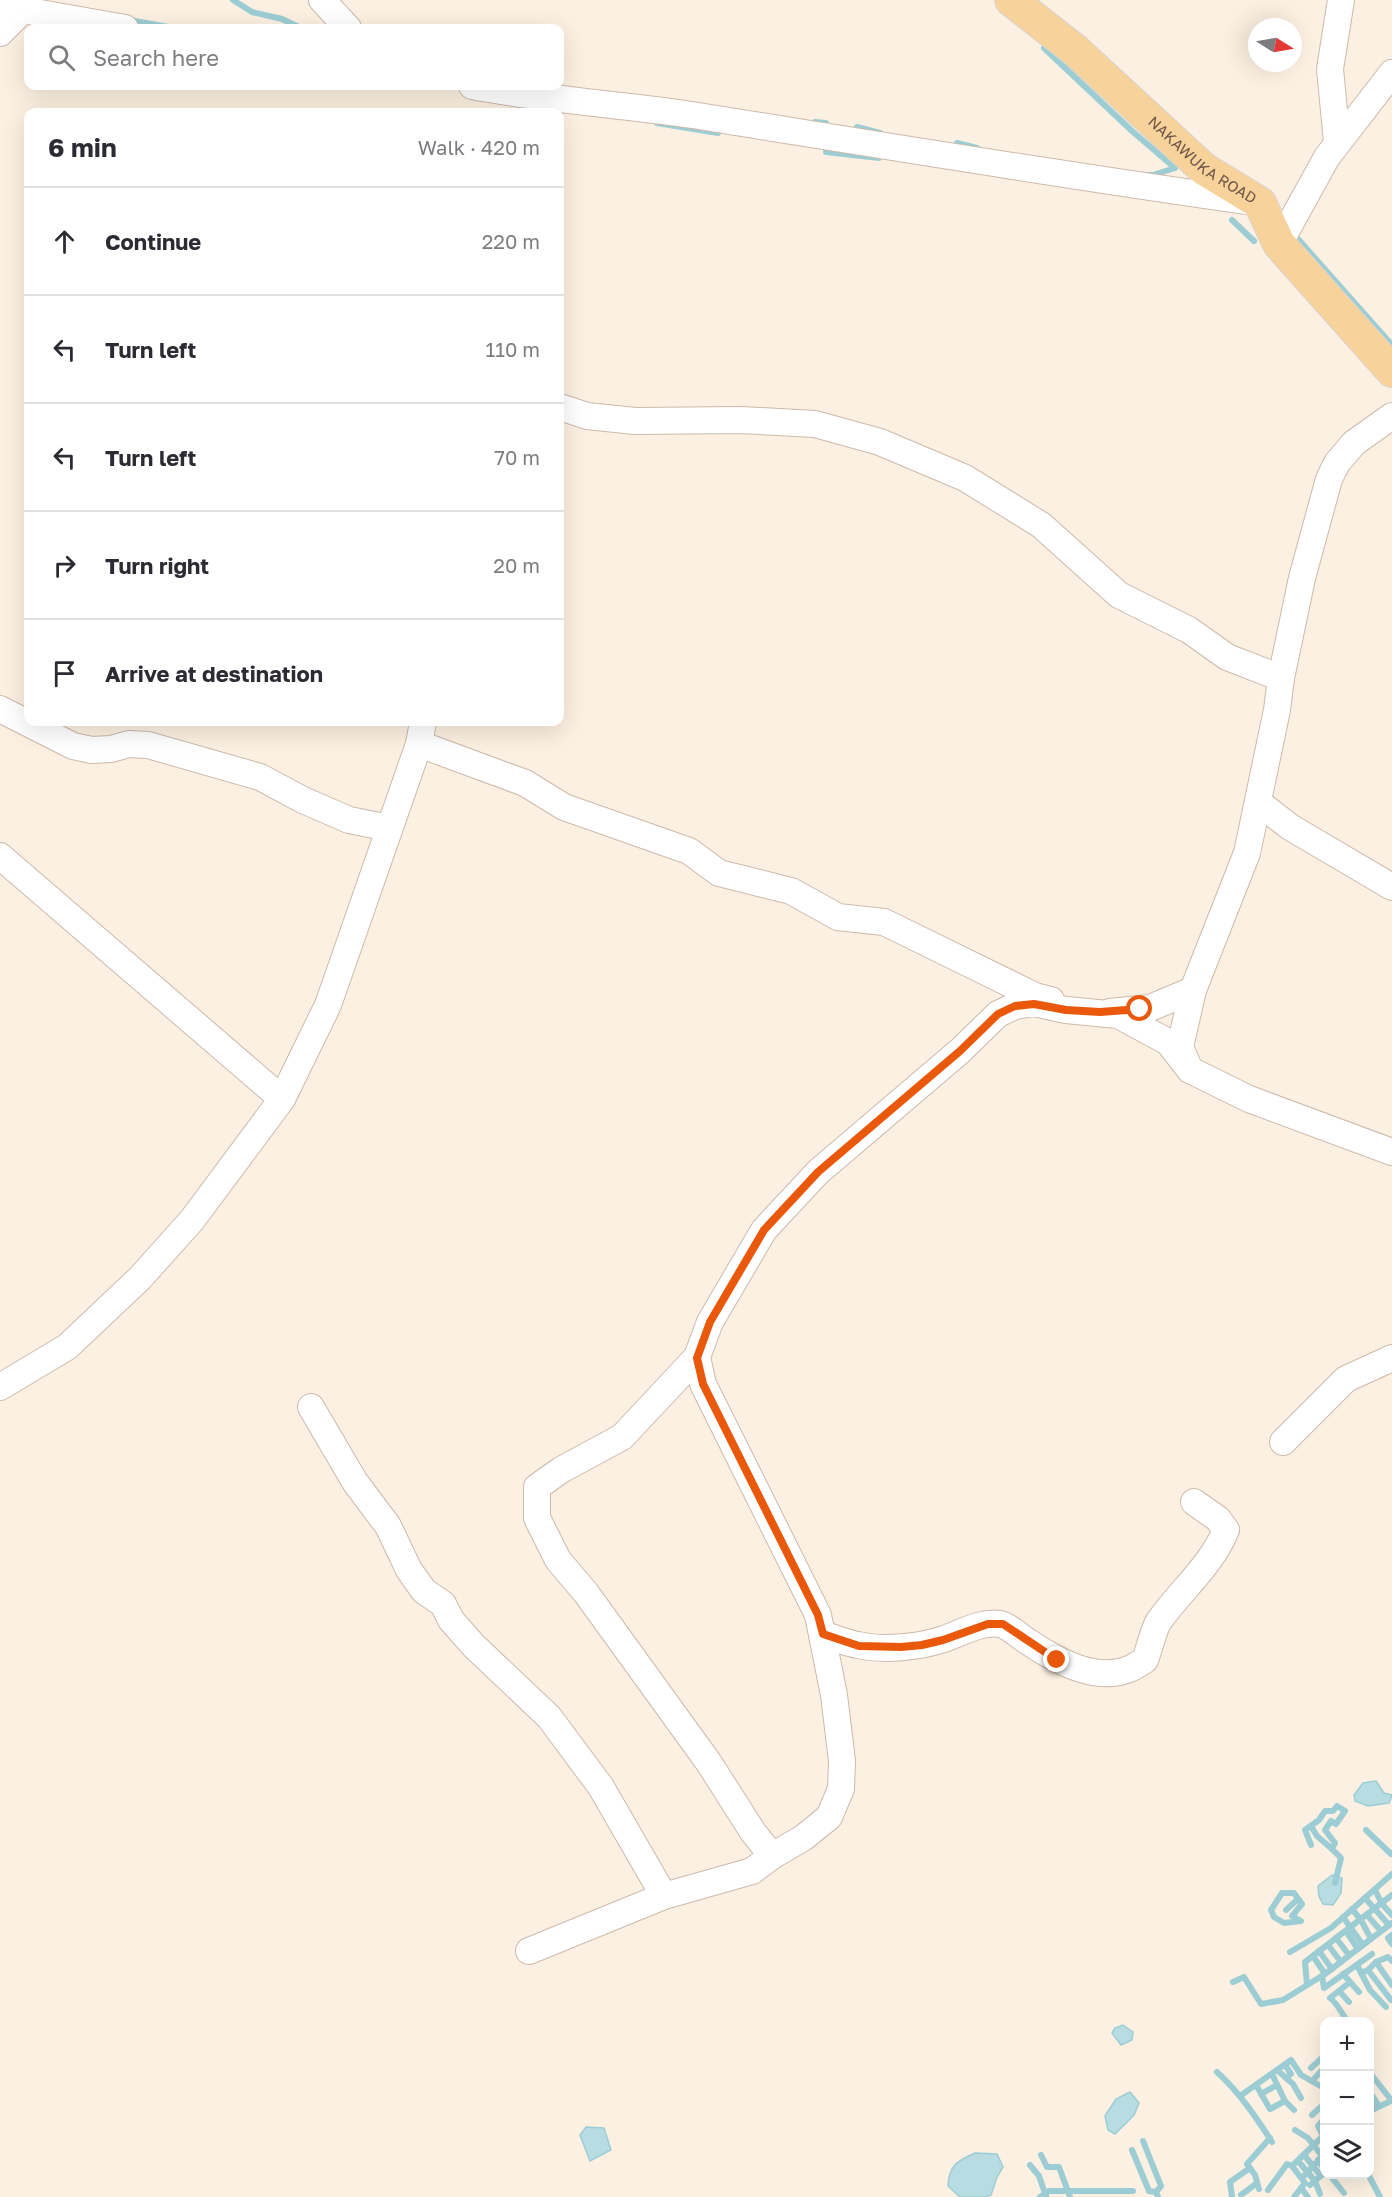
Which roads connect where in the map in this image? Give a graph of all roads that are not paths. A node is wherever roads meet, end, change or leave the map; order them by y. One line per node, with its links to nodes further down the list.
1 (322, 0): 6 (street)
2 (1011, 0): 12 (main road, NAKAWUKA ROAD)
3 (1341, 0): 11 (street)
4 (11, 8): 5 (street); 7 (street)
5 (102, 24)
6 (344, 24)
7 (0, 33)
8 (1392, 73): 11 (street)
9 (478, 90): 10 (street)
10 (506, 106): 12 (street)
11 (1337, 142): 13 (street)
12 (1260, 203): 13 (main road, NAKAWUKA ROAD)
13 (1279, 244): 14 (main road, NAKAWUKA ROAD)
14 (1392, 371)
15 (564, 408): 17 (street)
16 (1392, 416): 17 (street)
17 (1281, 678): 22 (street)
18 (0, 709): 19 (street)
19 (24, 721)
20 (34, 726): 23 (street)
21 (421, 733): 23 (street); 27 (street)
22 (1258, 802): 25 (street); 26 (street)
23 (390, 828): 29 (street)
24 (0, 856): 29 (street)
25 (1392, 887)
26 (1193, 990): 27 (street); 28 (street)
27 (1100, 1012): 28 (street); 31 (street)
28 (1190, 1070): 30 (street)
29 (282, 1099): 33 (street)
30 (1392, 1152)
31 (697, 1358): 37 (street); 40 (street)
32 (1392, 1358): 35 (street)
33 (0, 1387)
34 (311, 1407): 41 (street)
35 (1284, 1442)
36 (1194, 1502): 38 (street)
37 (823, 1634): 38 (street); 39 (street)
38 (859, 1646): 39 (street)
39 (832, 1680): 40 (street)
40 (772, 1856): 41 (street)
41 (664, 1896): 42 (street)
42 (529, 1951)

